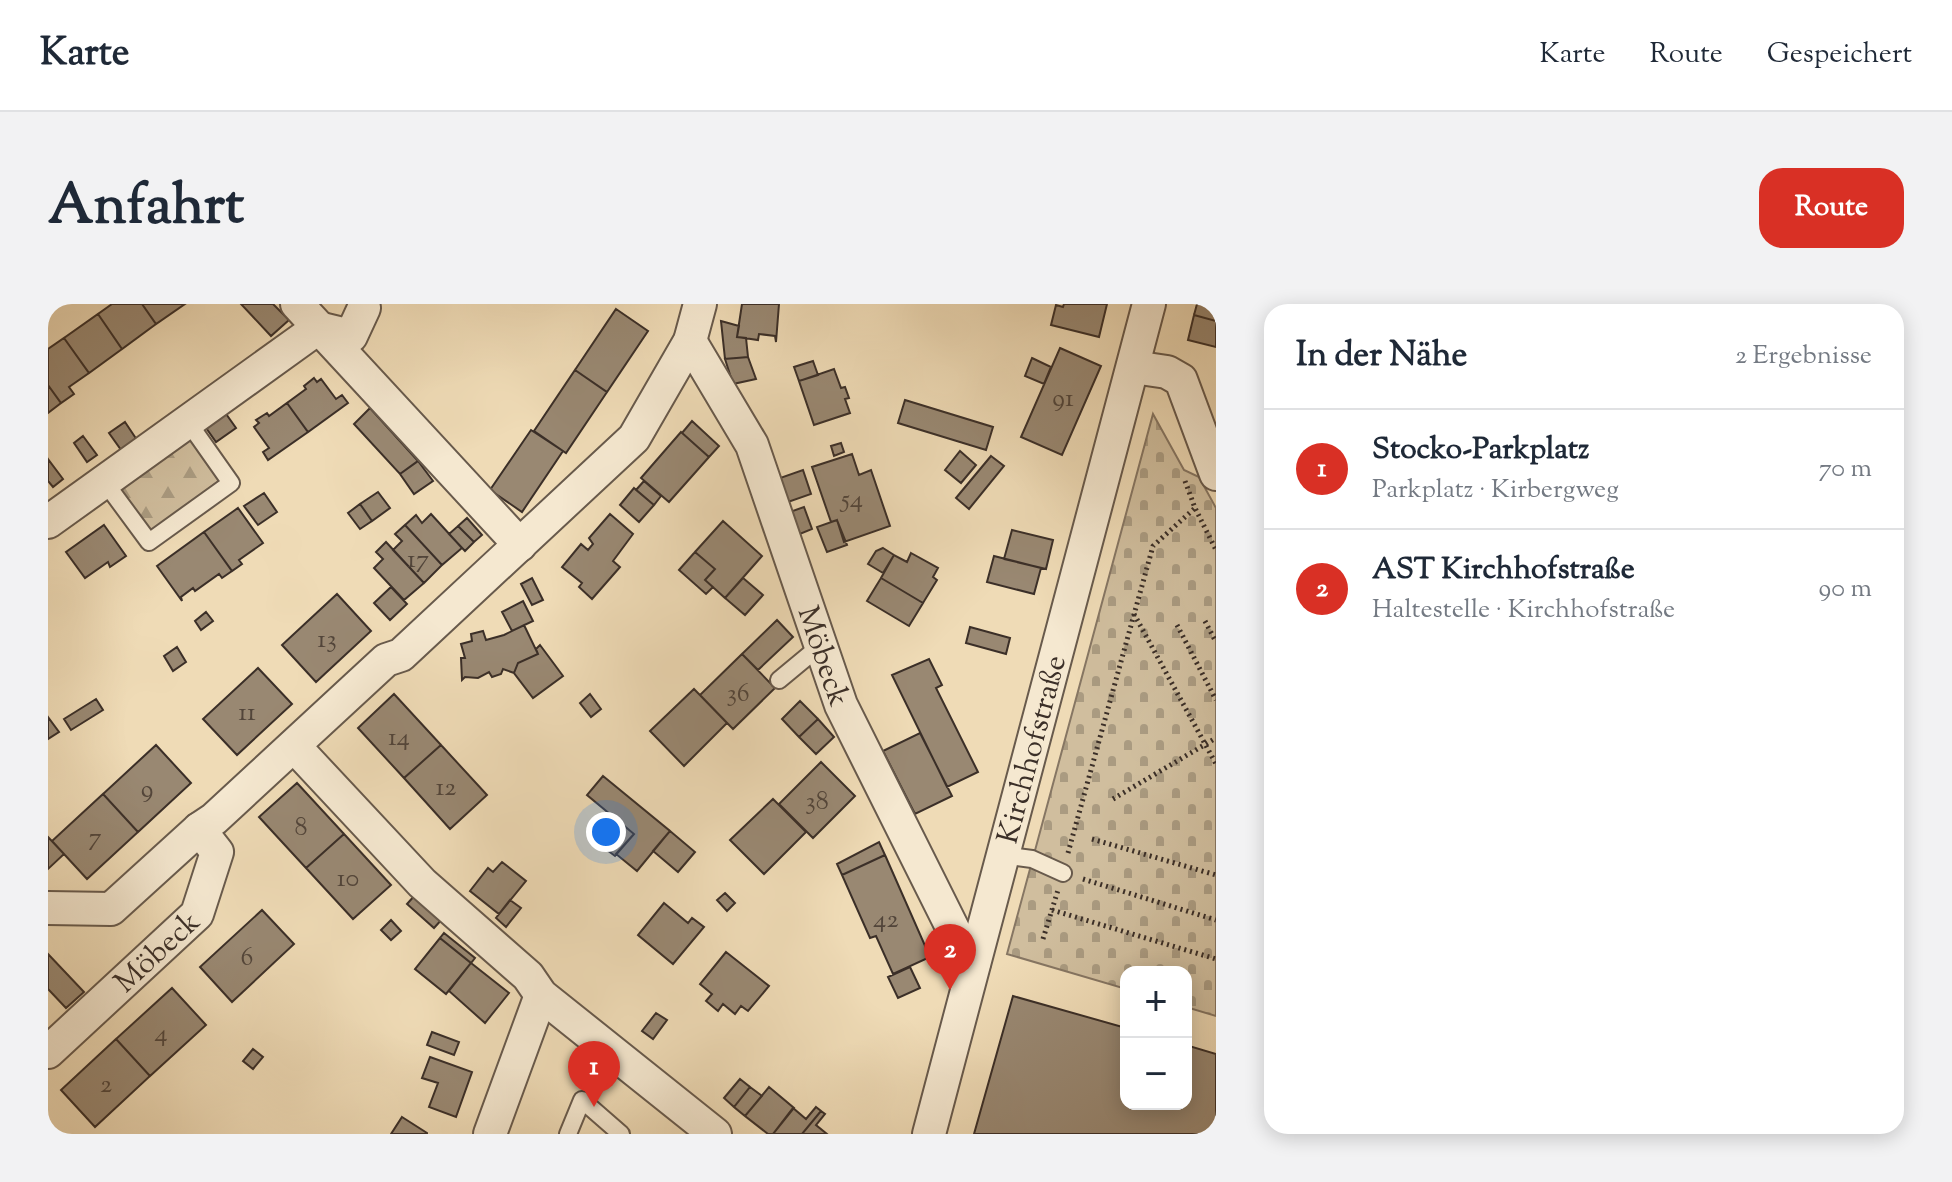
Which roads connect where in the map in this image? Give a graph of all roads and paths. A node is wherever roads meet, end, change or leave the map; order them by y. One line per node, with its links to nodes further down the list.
1 (297, 304): 5 (street)
2 (700, 304): 6 (street, Möbeck)
3 (1149, 304): 7 (street, Kirchhofstraße)
4 (364, 306): 5 (street); 8 (street)
5 (318, 328): 8 (street); 9 (street)
6 (690, 341): 14 (street, Möbeck); 19 (street, Möbeck)
7 (1133, 367): 10 (street); 29 (street, Kirchhofstraße)
8 (368, 379): 14 (street)
9 (188, 422): 11 (street); 11 (lane)
10 (1216, 474)
11 (104, 481): 13 (street)
12 (1195, 508): 15 (path)
13 (48, 522)
14 (520, 545): 24 (street, Möbeck)
15 (1134, 612): 23 (path); 30 (path)
16 (1205, 621): 18 (path)
17 (1177, 625): 21 (path)
18 (1216, 642)
19 (820, 646): 20 (lane); 37 (street, Möbeck)
20 (779, 680)
21 (1216, 700)
22 (1216, 738): 23 (path)
23 (1205, 744): 25 (path); 26 (path)
24 (294, 746): 27 (street, Möbeck); 38 (street)
25 (1216, 764)
26 (1113, 799)
27 (199, 829): 32 (street, Möbeck); 39 (street, Möbeck)
28 (1092, 839): 31 (path)
29 (1002, 855): 30 (lane); 37 (street, Kirchhofstraße)
30 (1063, 873): 33 (path); 34 (path)
31 (1216, 875)
32 (48, 908)
33 (1052, 910): 35 (path); 36 (path)
34 (1216, 920)
35 (1043, 939)
36 (1216, 959)
37 (974, 963): 44 (street, Kirchhofstraße)
38 (541, 995): 40 (street); 43 (street)
39 (48, 1052)
40 (490, 1134)
41 (568, 1134): 42 (lane)
42 (621, 1134)
43 (715, 1134)
44 (929, 1134)

